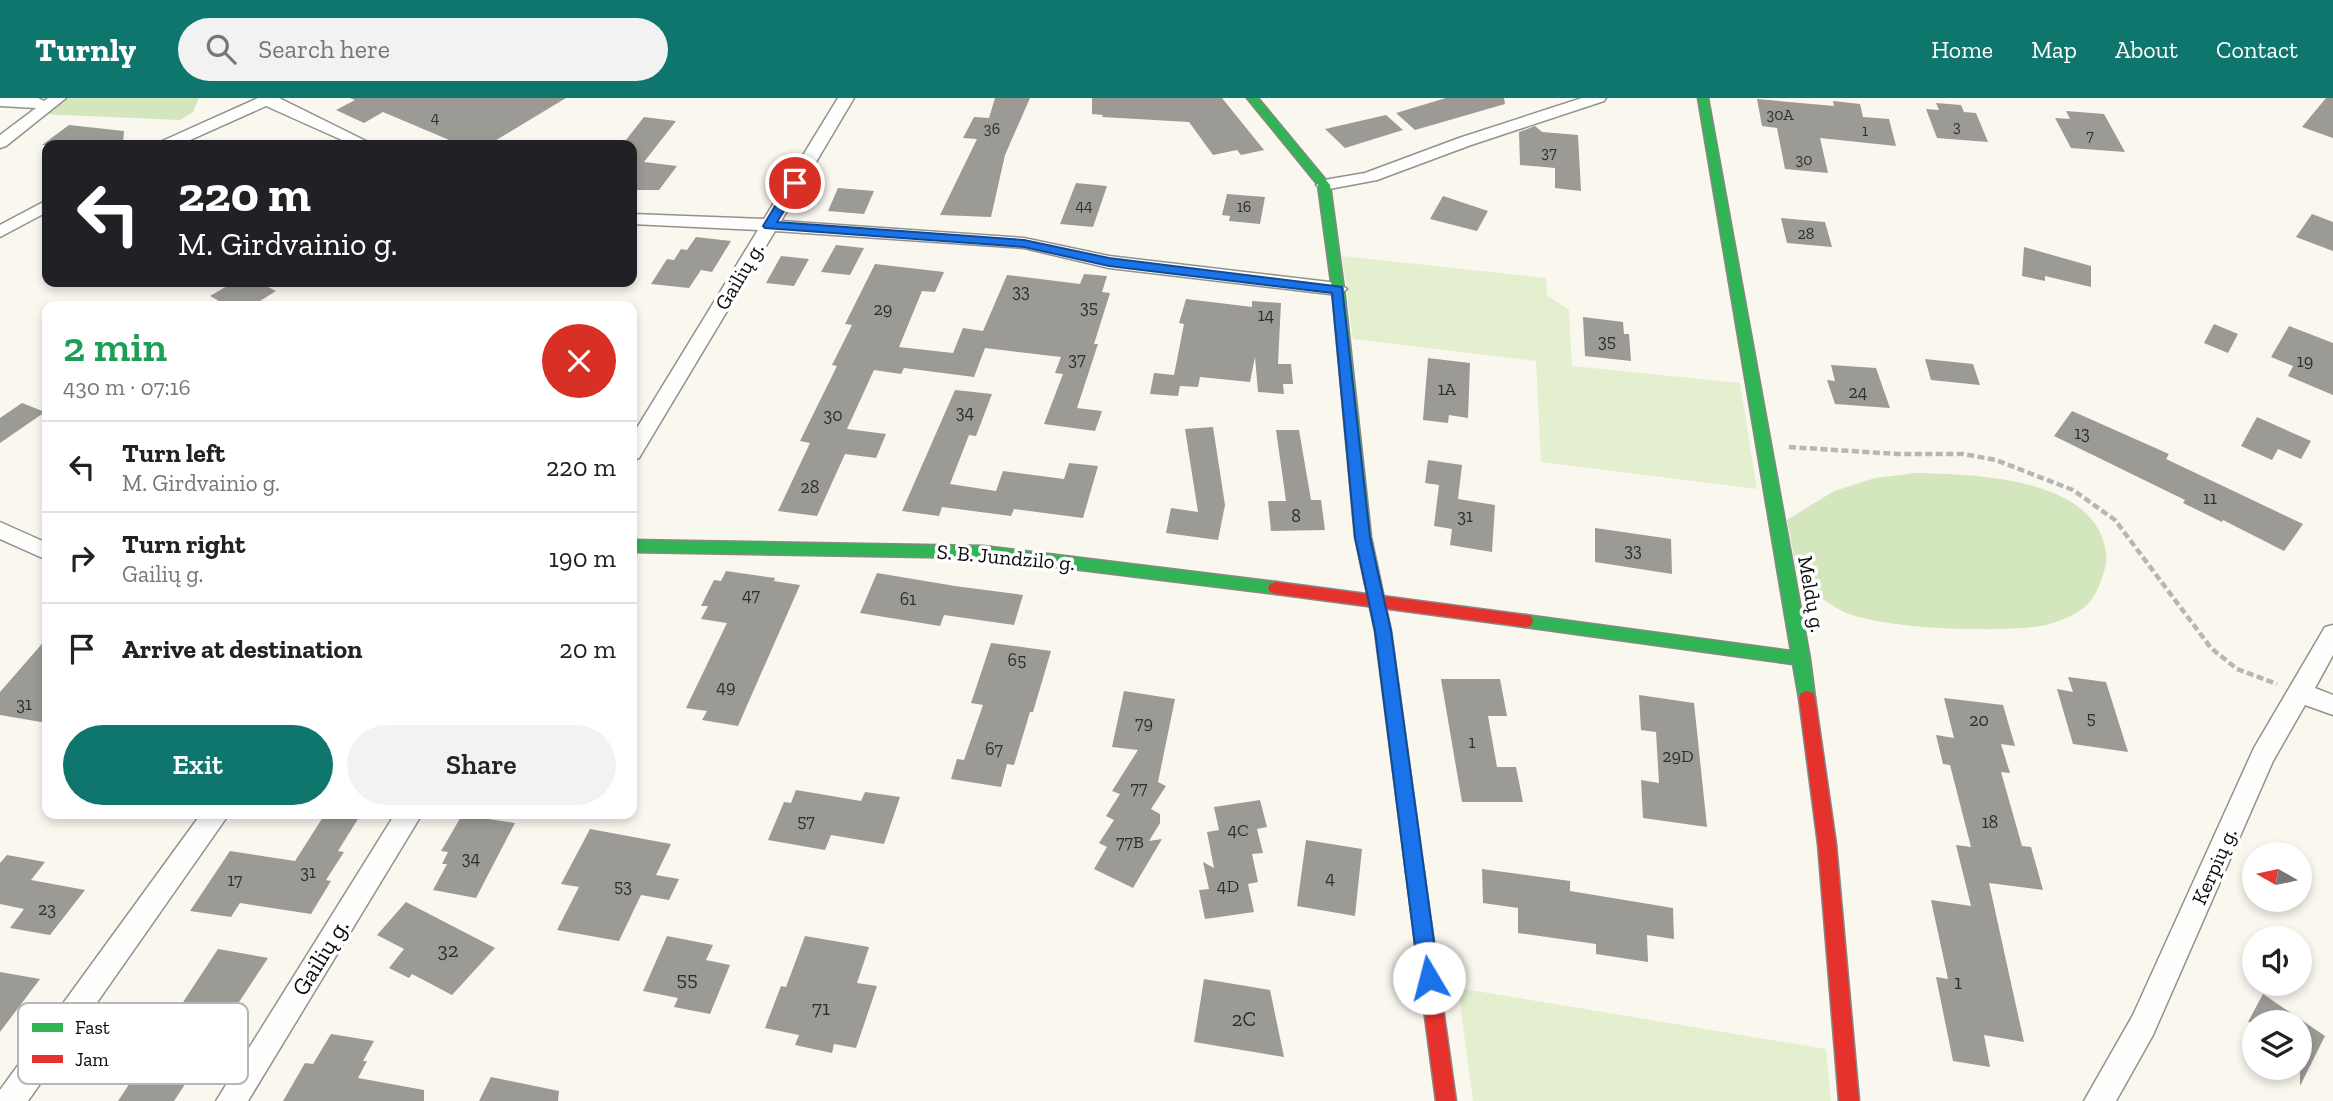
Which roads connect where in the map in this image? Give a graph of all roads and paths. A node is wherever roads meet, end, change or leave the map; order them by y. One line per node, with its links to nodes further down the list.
1 (58, 98): 8 (street)
2 (846, 98): 15 (street, Gailių g.)
3 (1252, 98): 12 (street)
4 (1598, 98): 12 (street)
5 (1703, 98): 19 (street, Meldų g.)
6 (269, 99): 9 (street); 10 (street)
7 (0, 101): 8 (street)
8 (38, 105): 11 (street)
9 (177, 140)
10 (355, 140)
11 (0, 143)
12 (1324, 185): 17 (street)
13 (42, 208): 16 (street)
14 (637, 219): 15 (street)
15 (769, 226): 17 (street); 18 (street, Gailių g.)
16 (0, 232)
17 (1338, 289): 23 (street)
18 (637, 445)
19 (1763, 445): 25 (street, Meldų g.); 26 (path)
20 (0, 530): 22 (street)
21 (637, 546): 23 (street, S. B. Jundzilo g.)
22 (42, 550)
23 (1378, 601): 25 (street, S. B. Jundzilo g.); 36 (street)
24 (2333, 634): 26 (street, Kerpių g.)
25 (1802, 659): 37 (street, Meldų g.)
26 (2298, 692): 27 (street); 38 (street, Kerpių g.)
27 (2333, 705)
28 (212, 819): 30 (street)
29 (406, 819): 31 (street, Gailių g.)
30 (80, 1003)
31 (248, 1074)
32 (22, 1084): 34 (street)
33 (242, 1084): 35 (street, Gailių g.)
34 (10, 1101)
35 (231, 1101)
36 (1446, 1101)
37 (1849, 1101)
38 (2099, 1101)

